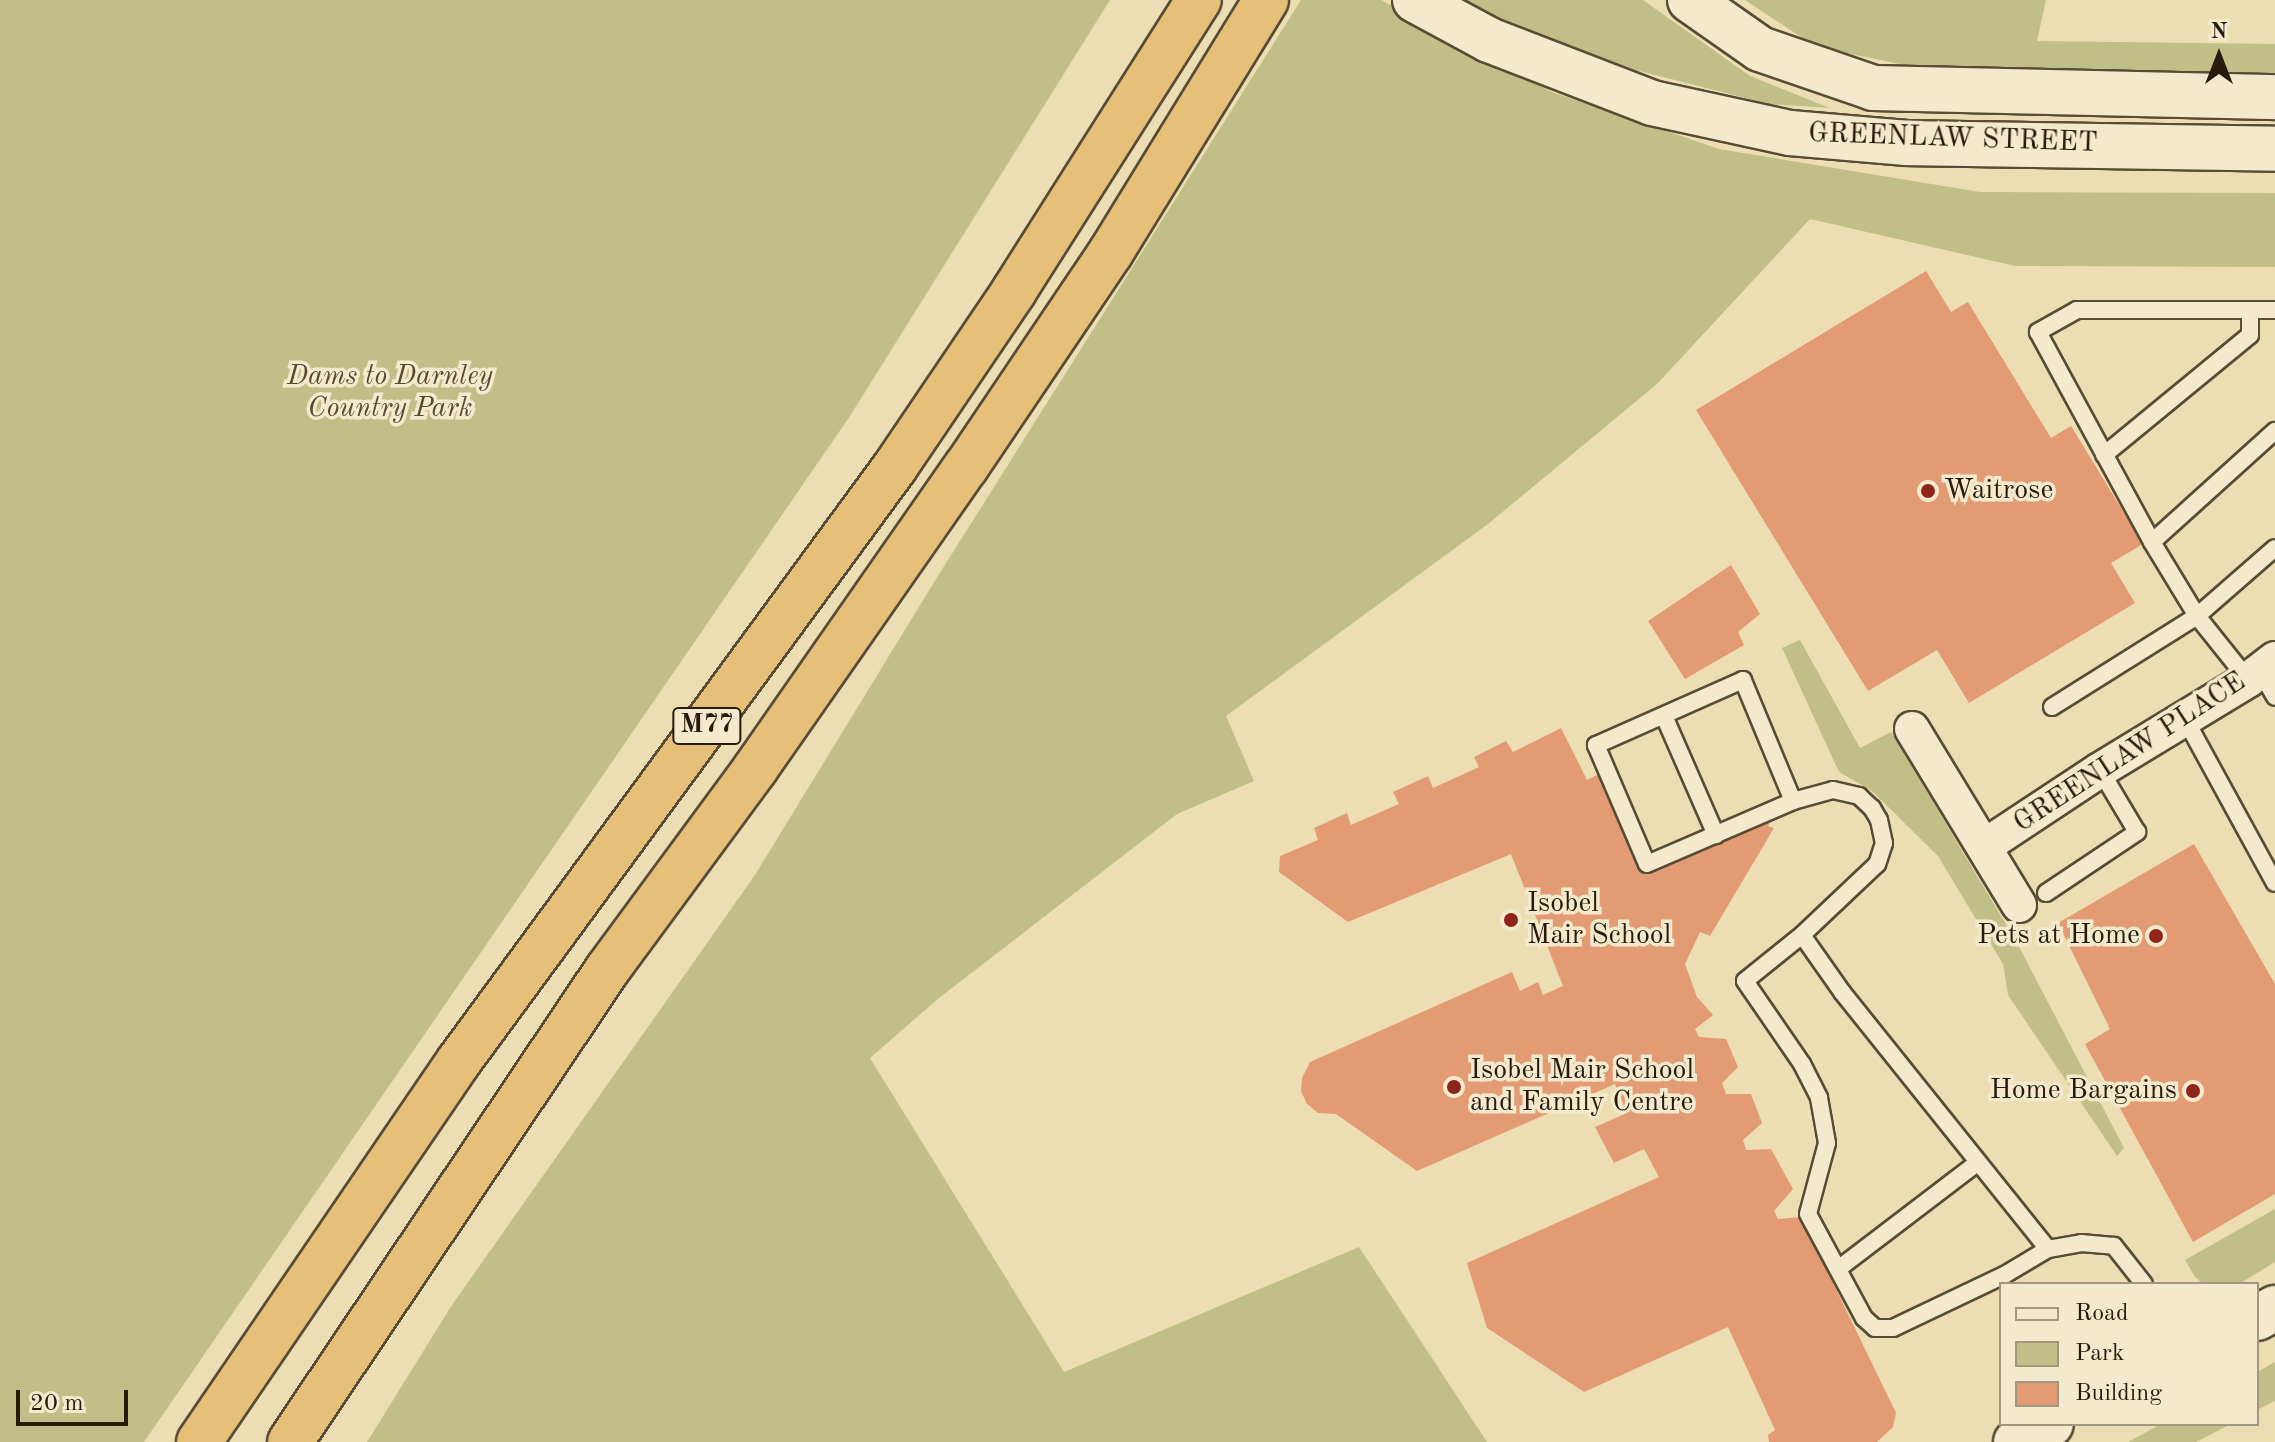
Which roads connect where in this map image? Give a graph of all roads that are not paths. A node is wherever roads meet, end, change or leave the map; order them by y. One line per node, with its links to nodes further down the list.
1 (1199, 0): 31 (highway, M77)
2 (1266, 0): 32 (highway, M77)
3 (1415, 0): 6 (main road, GREENLAW STREET)
4 (1690, 0): 5 (main road, GREENLAW STREET)
5 (2275, 97)
6 (2275, 149)
7 (2250, 310): 8 (lane); 10 (lane); 10 (lane)
8 (2275, 310)
9 (2275, 431): 11 (lane)
10 (2104, 455): 11 (lane)
11 (2152, 542): 13 (lane)
12 (2275, 548): 13 (lane)
13 (2197, 616): 14 (lane); 15 (lane)
14 (2264, 676): 17 (street, GREENLAW PLACE)
15 (2052, 707)
16 (1664, 716): 20 (lane); 21 (lane); 21 (lane)
17 (2184, 717): 19 (street, GREENLAW PLACE); 23 (lane)
18 (1912, 729): 22 (street, GREENLAW PLACE)
19 (2100, 770): 22 (street, GREENLAW PLACE); 24 (lane)
20 (1793, 801): 21 (lane); 25 (lane)
21 (1716, 835)
22 (1985, 846): 24 (street, GREENLAW PLACE)
23 (2275, 883)
24 (2032, 899)
25 (1802, 935): 26 (lane); 28 (lane)
26 (1977, 1163): 27 (lane); 28 (lane)
27 (2048, 1249): 28 (lane); 29 (lane)
28 (1838, 1269)
29 (2142, 1282)
30 (2047, 1426): 33 (main road)
31 (199, 1442)
32 (290, 1442)
33 (2016, 1442)

